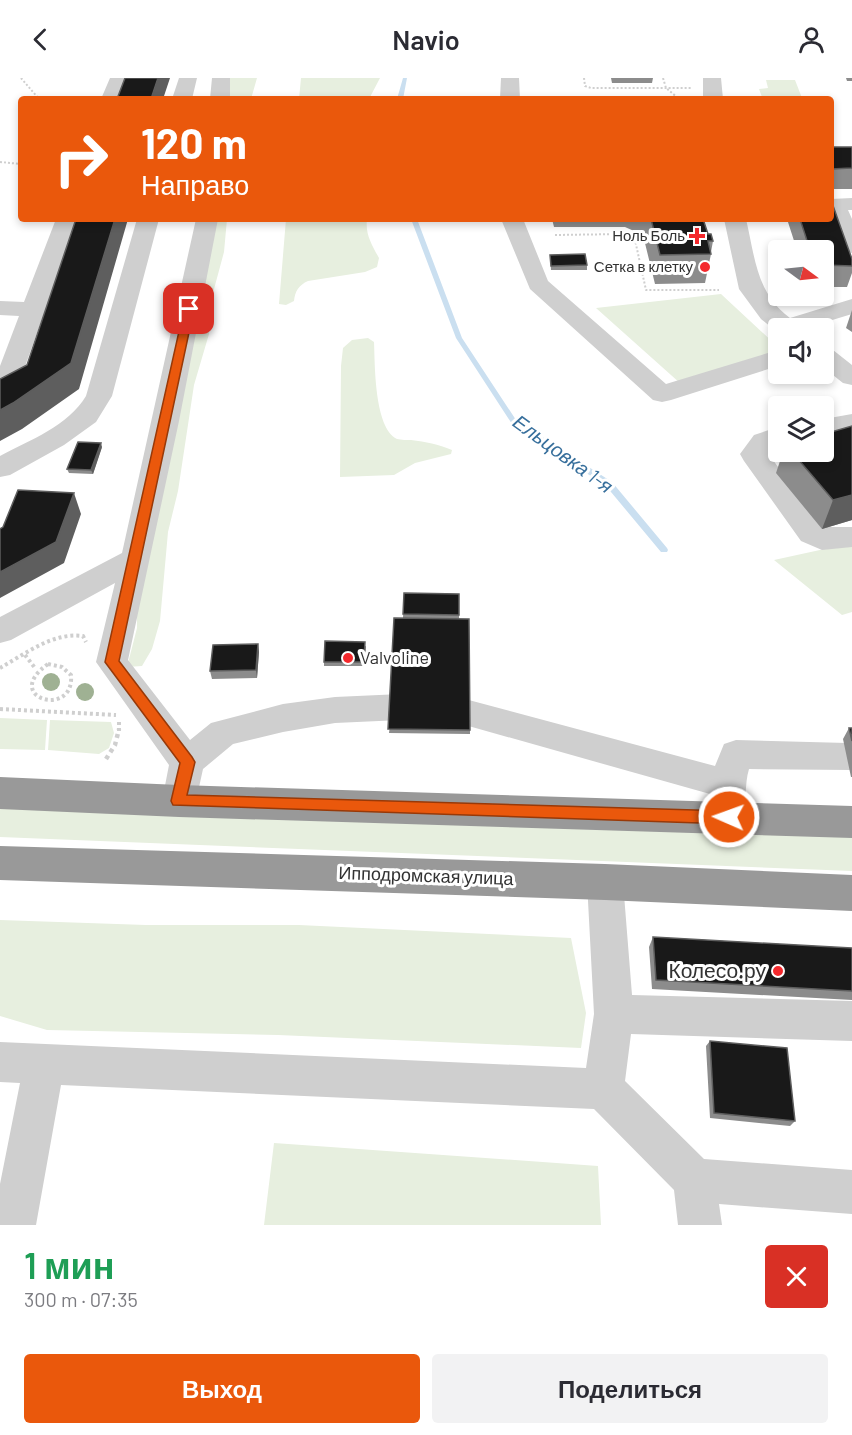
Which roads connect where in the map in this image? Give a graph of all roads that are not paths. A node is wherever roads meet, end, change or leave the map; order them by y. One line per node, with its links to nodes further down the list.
1 (119, 78): 5 (street)
2 (188, 78): 6 (street)
3 (221, 78): 7 (street)
4 (510, 78): 8 (street)
5 (112, 96)
6 (183, 96)
7 (220, 96)
8 (510, 96)
9 (852, 204): 15 (street)
10 (66, 222): 18 (street)
11 (147, 222): 28 (street)
12 (206, 222): 30 (street)
13 (513, 222): 21 (street)
14 (736, 222): 19 (street)
15 (852, 246)
16 (852, 306): 20 (street)
17 (0, 308): 18 (street)
18 (33, 309): 24 (street)
19 (774, 318)
20 (817, 318)
21 (768, 361)
22 (834, 364): 23 (street)
23 (852, 377)
24 (0, 388)
25 (852, 423): 26 (street)
26 (834, 426)
27 (768, 439): 29 (street)
28 (0, 468)
29 (852, 537)
30 (135, 559): 31 (street); 33 (street)
31 (0, 631)
32 (847, 757): 36 (street)
33 (187, 762): 35 (street); 36 (street)
34 (0, 793): 35 (highway)
35 (178, 801): 36 (highway)
36 (728, 801): 37 (highway)
37 (852, 822)
38 (0, 863): 39 (highway, Ипподромская улица)
39 (605, 882): 40 (highway, Ипподромская улица); 41 (street)
40 (852, 893)
41 (614, 1014): 42 (street); 45 (street)
42 (852, 1021)
43 (0, 1062): 44 (street)
44 (44, 1065): 45 (street); 48 (street)
45 (603, 1089): 46 (street)
46 (694, 1180): 47 (street); 49 (street)
47 (852, 1192)
48 (14, 1225)
49 (700, 1225)

